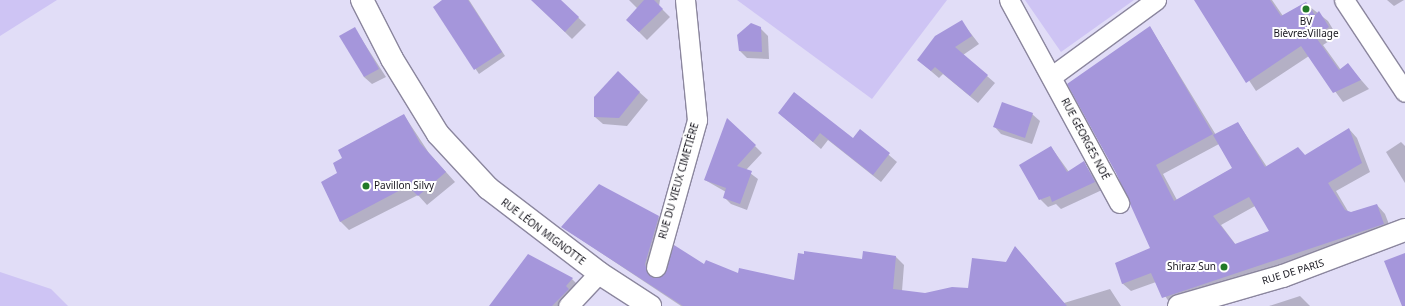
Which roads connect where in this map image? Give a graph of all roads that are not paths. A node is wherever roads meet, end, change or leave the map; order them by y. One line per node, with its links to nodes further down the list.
1 (362, 0): 11 (main road, RUE LÉON MIGNOTTE)
2 (685, 0): 10 (street, RUE DU VIEUX CIMETIÈRE)
3 (1009, 0): 6 (street, RUE GEORGES NOÉ)
4 (1156, 0): 6 (street)
5 (1344, 0): 7 (street)
6 (1052, 76): 8 (street, RUE GEORGES NOÉ)
7 (1405, 92)
8 (1119, 203)
9 (1405, 230): 14 (main road, RUE DE PARIS)
10 (656, 267)
11 (599, 273): 12 (street); 13 (main road, RUE LÉON MIGNOTTE)
12 (568, 306)
13 (650, 306)
14 (1179, 306)

